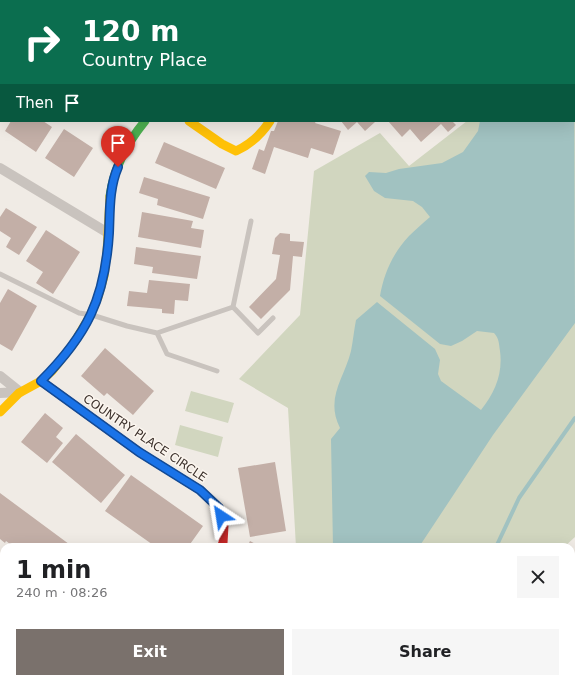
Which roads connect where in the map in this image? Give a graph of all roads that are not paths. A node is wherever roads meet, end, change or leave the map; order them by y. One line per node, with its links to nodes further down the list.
1 (144, 122): 6 (street)
2 (190, 122): 3 (street)
3 (269, 122)
4 (0, 168): 6 (street)
5 (252, 221): 8 (lane)
6 (108, 233): 9 (street)
7 (0, 274): 9 (lane)
8 (232, 307): 10 (lane); 11 (lane)
9 (92, 315): 11 (lane); 14 (street)
10 (273, 318)
11 (157, 333): 12 (lane)
12 (217, 371)
13 (0, 376): 15 (street)
14 (41, 381): 15 (street); 18 (street, COUNTRY PLACE CIRCLE)
15 (20, 392): 16 (street); 17 (street)
16 (0, 393)
17 (0, 412)
18 (222, 543)

